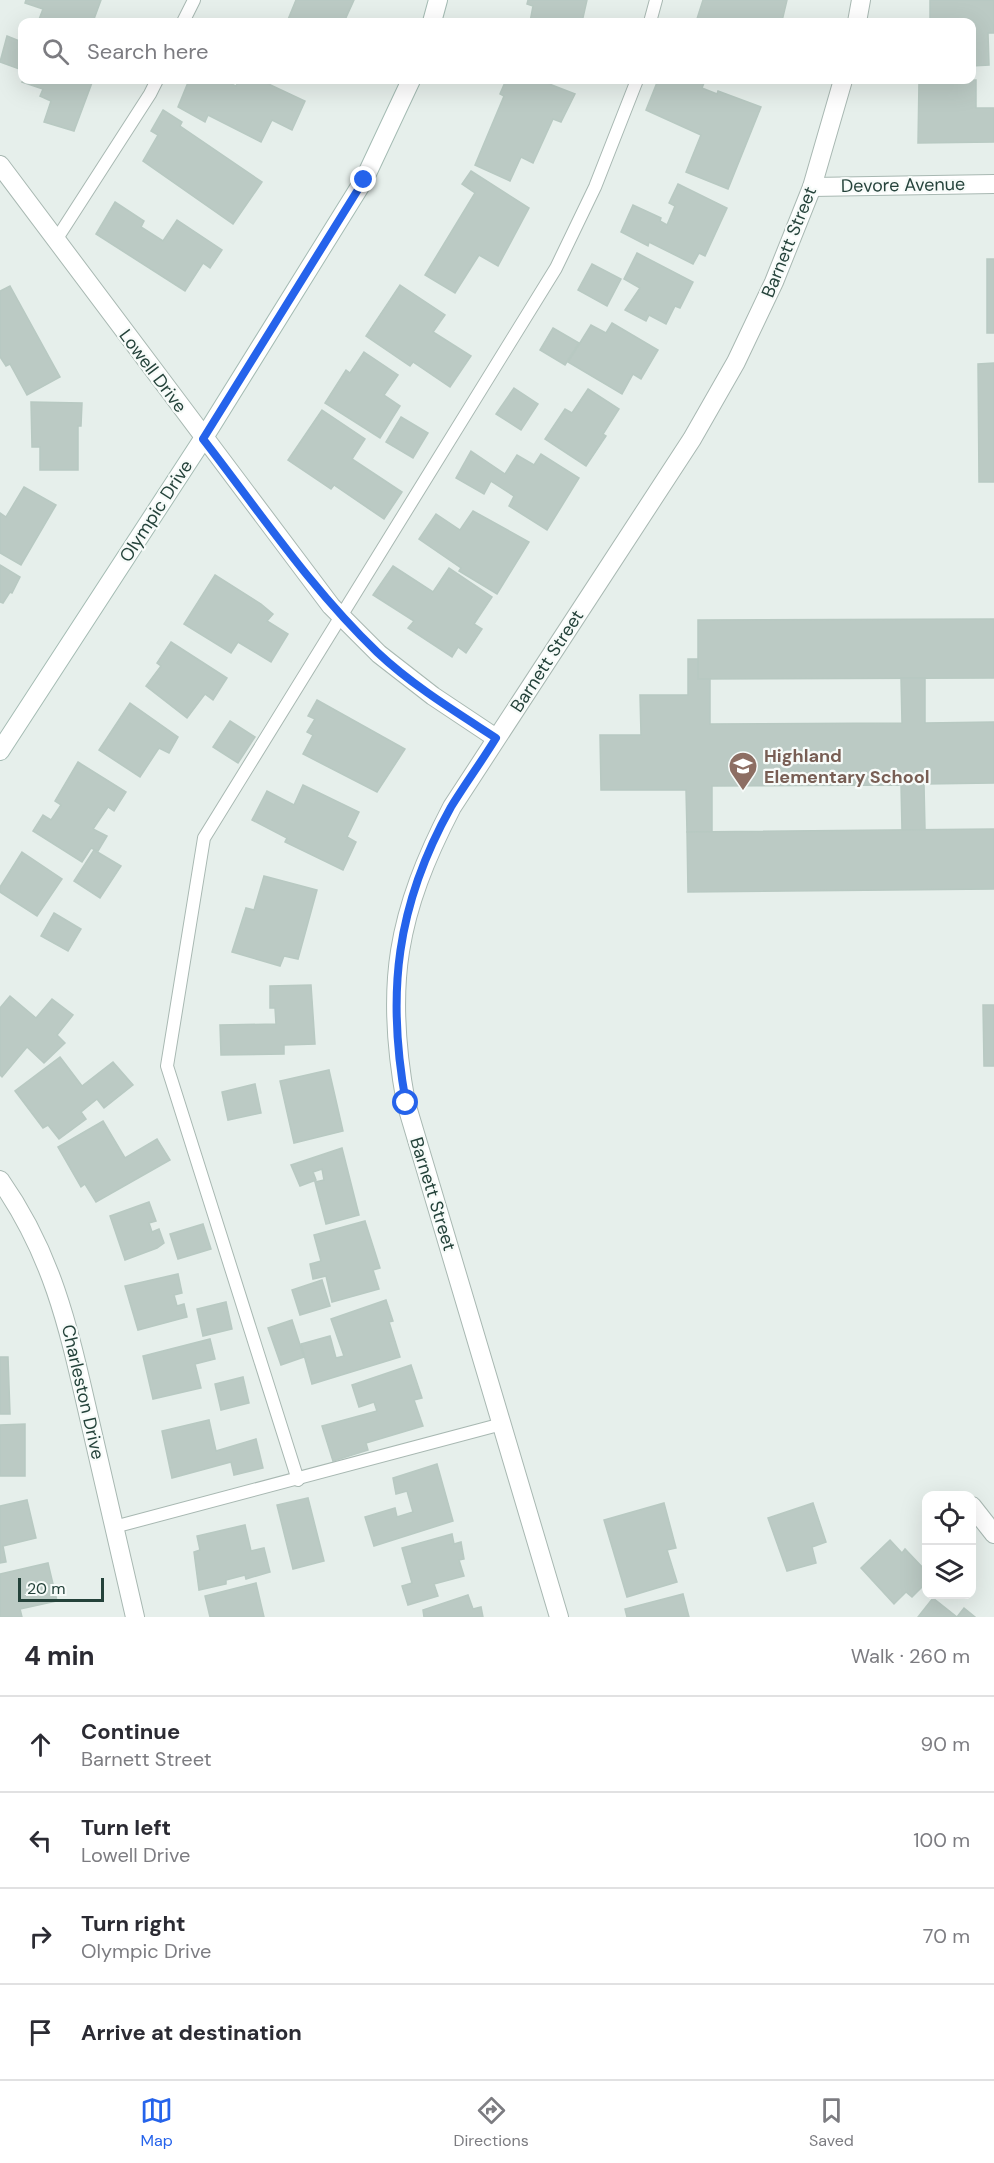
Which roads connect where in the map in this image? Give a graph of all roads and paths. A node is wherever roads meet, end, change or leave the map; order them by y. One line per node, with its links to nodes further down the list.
1 (194, 0): 5 (lane)
2 (438, 0): 6 (street)
3 (656, 0): 7 (lane)
4 (861, 0): 8 (street)
5 (185, 18)
6 (433, 18)
7 (651, 18)
8 (858, 18)
9 (155, 84): 16 (lane)
10 (409, 84): 17 (street, Olympic Drive)
11 (635, 84): 18 (lane)
12 (842, 84): 15 (street, Barnett Street)
13 (0, 165): 16 (street, Lowell Drive)
14 (994, 184): 15 (street, Devore Avenue)
15 (812, 187): 19 (street, Barnett Street)
16 (56, 240): 17 (street, Lowell Drive)
17 (203, 439): 18 (street, Lowell Drive); 20 (street, Olympic Drive)
18 (342, 616): 19 (street, Lowell Drive); 23 (lane)
19 (496, 738): 22 (street, Barnett Street)
20 (0, 751)
21 (0, 1180): 25 (street, Charleston Drive)
22 (501, 1424): 23 (lane); 28 (street, Barnett Street)
23 (298, 1480): 25 (lane)
24 (976, 1511): 26 (street)
25 (114, 1527): 27 (street, Charleston Drive)
26 (994, 1534)
27 (135, 1617)
28 (559, 1617)

